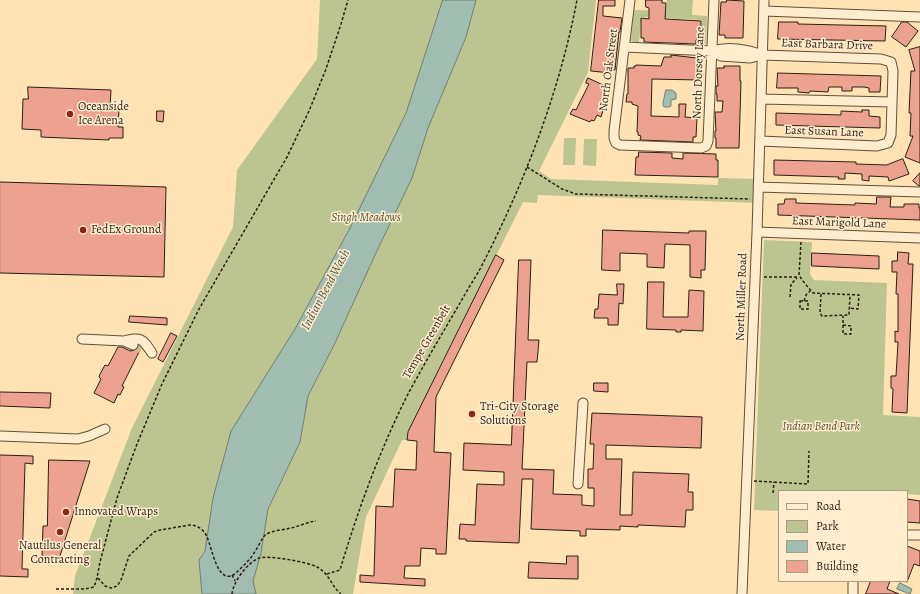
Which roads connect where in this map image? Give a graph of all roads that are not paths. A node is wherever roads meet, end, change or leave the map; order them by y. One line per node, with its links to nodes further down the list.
1 (630, 0): 6 (street, North Oak Street)
2 (714, 0): 7 (street, North Dorsey Lane)
3 (764, 0): 4 (street, North Miller Road)
4 (764, 11): 5 (street); 8 (street, North Miller Road)
5 (920, 17)
6 (624, 47): 7 (street, East Barbara Drive); 12 (street, North Oak Street)
7 (712, 51): 8 (street, East Barbara Drive); 12 (street, North Dorsey Lane)
8 (762, 55): 9 (street, North Miller Road); 10 (street, East Barbara Drive)
9 (761, 99): 10 (street); 11 (street, North Miller Road)
10 (892, 102): 11 (street, East Susan Lane)
11 (760, 141): 13 (street, North Miller Road)
12 (706, 146)
13 (758, 187): 14 (street); 15 (street, North Miller Road)
14 (920, 192)
15 (757, 232): 16 (street, East Marigold Lane); 26 (street, North Miller Road)
16 (920, 238)
17 (82, 339): 18 (street)
18 (124, 341): 18 (street)
19 (583, 403): 22 (street)
20 (105, 429): 21 (street)
21 (0, 436)
22 (578, 484)
23 (908, 534): 24 (street)
24 (920, 535)
25 (853, 582): 27 (street)
26 (742, 594)
27 (853, 594)

